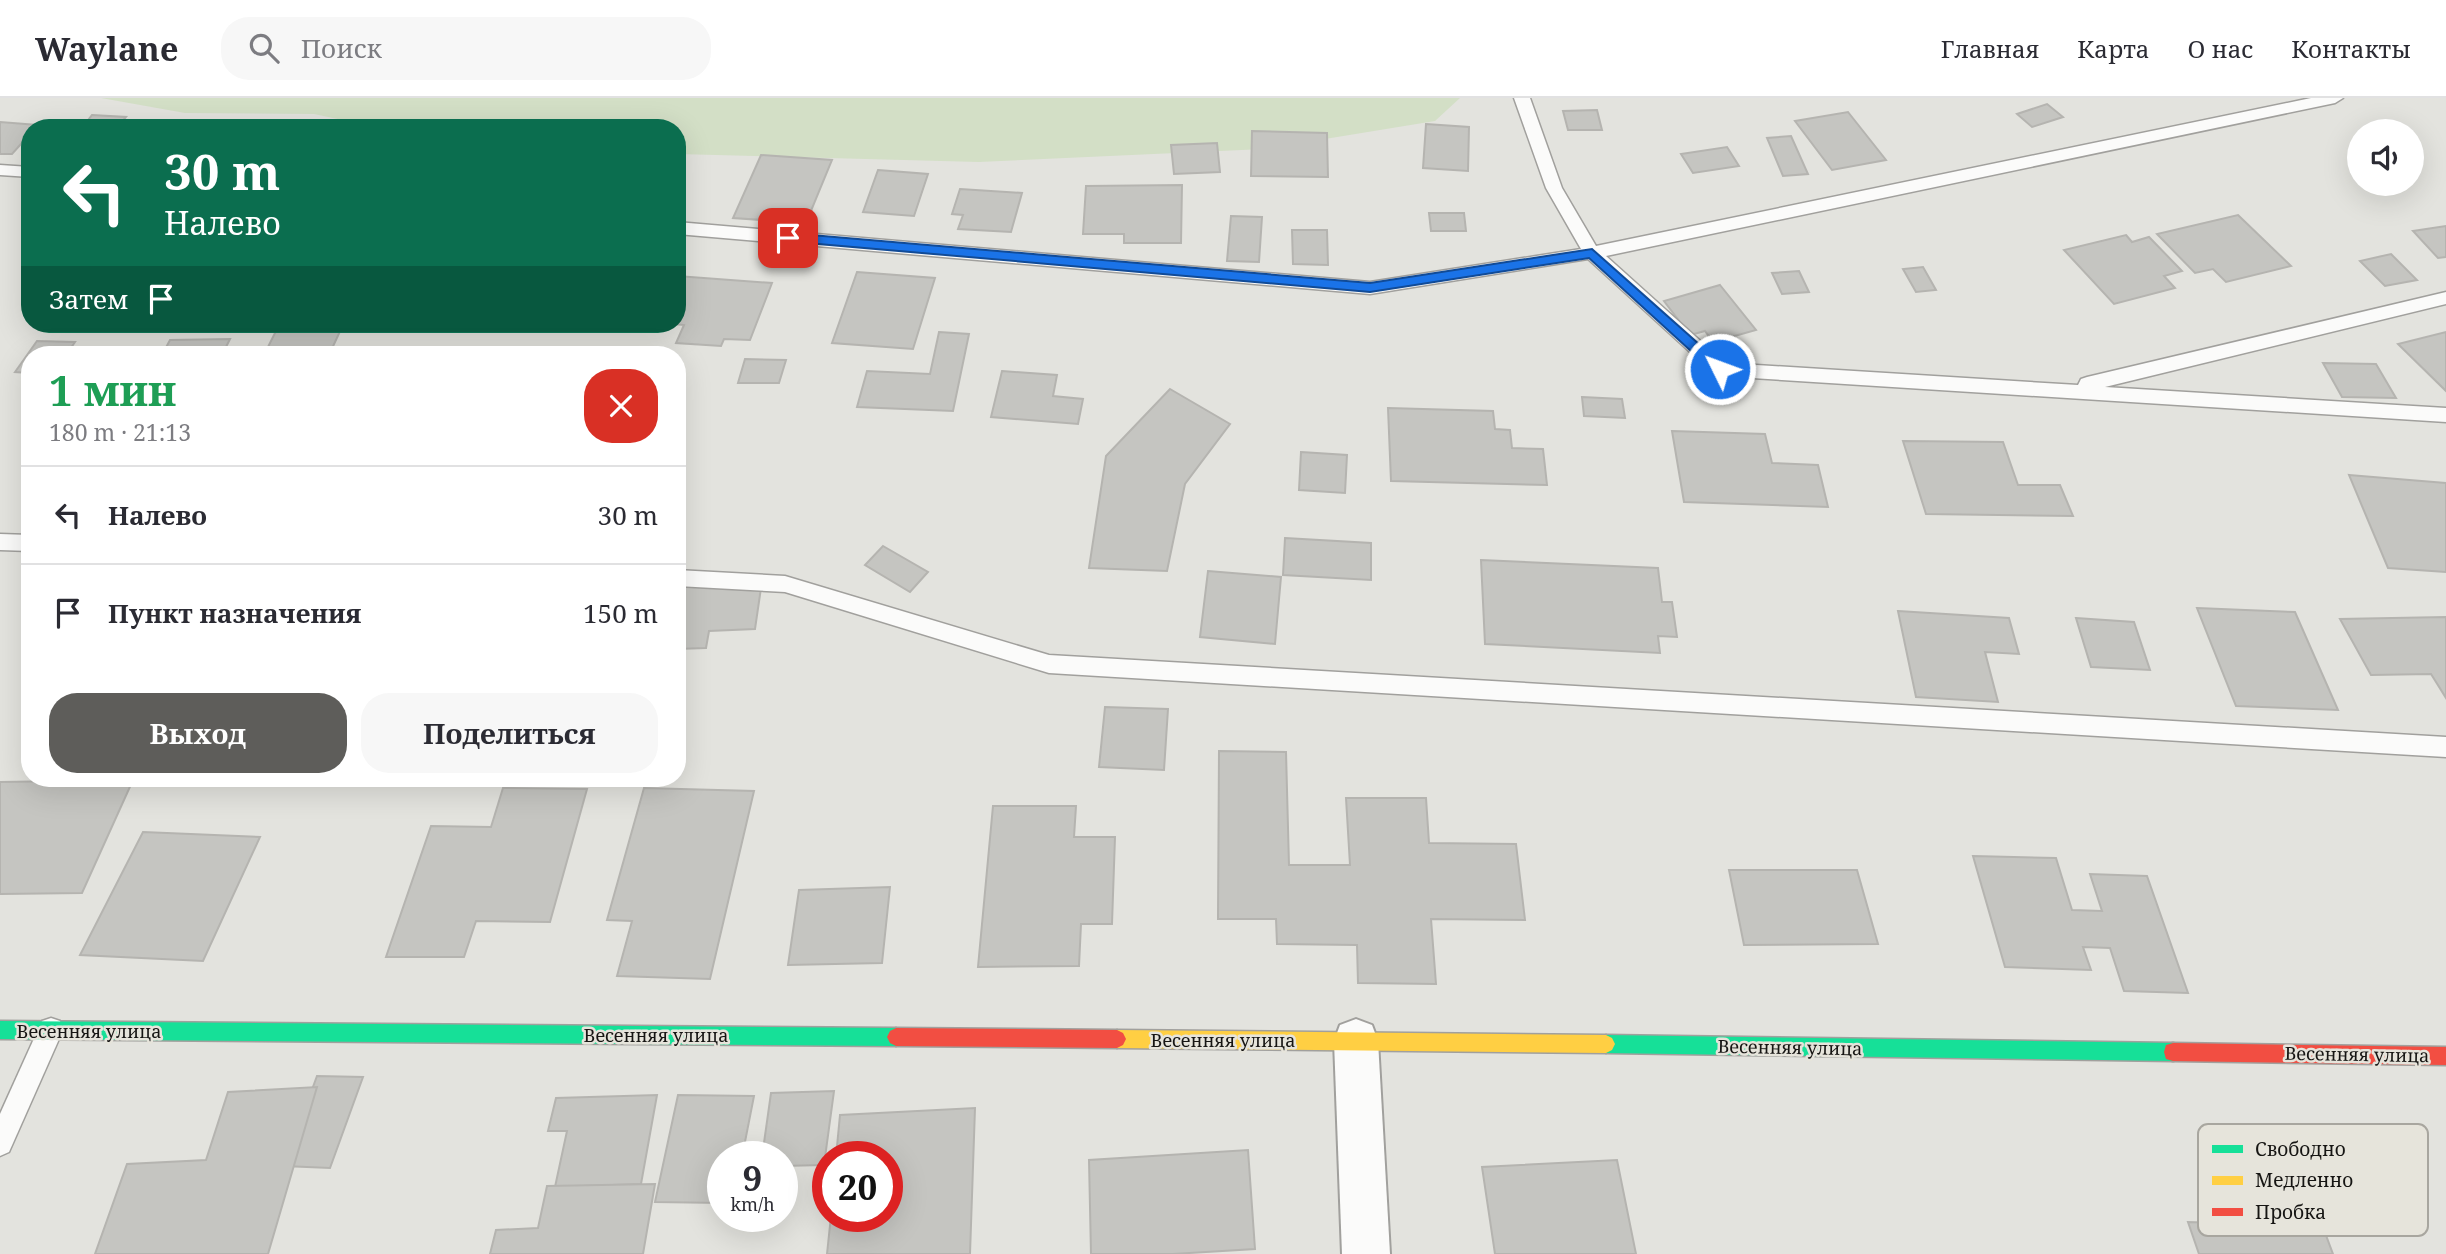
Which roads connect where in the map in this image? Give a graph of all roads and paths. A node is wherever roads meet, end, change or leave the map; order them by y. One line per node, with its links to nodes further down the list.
1 (1522, 98): 6 (lane)
2 (2335, 98): 6 (lane)
3 (0, 170): 4 (lane)
4 (21, 171)
5 (686, 229): 6 (lane)
6 (1592, 253): 8 (lane)
7 (2446, 298): 8 (lane)
8 (2068, 389): 9 (lane)
9 (2446, 415)
10 (0, 542): 11 (lane)
11 (21, 543)
12 (686, 578): 13 (lane)
13 (2446, 747)
14 (0, 1030): 15 (street, Весенняя улица)
15 (51, 1030): 16 (street, Весенняя улица); 18 (lane)
16 (1356, 1041): 17 (street, Весенняя улица); 19 (street)
17 (2446, 1056)
18 (0, 1143)
19 (1366, 1254)

